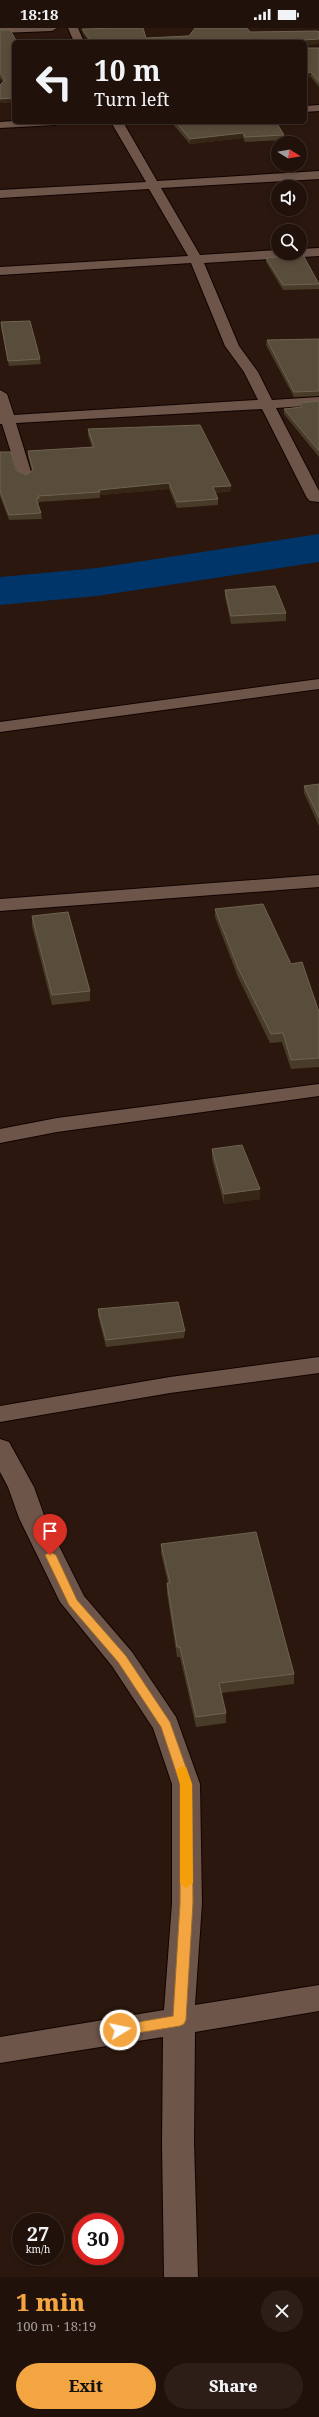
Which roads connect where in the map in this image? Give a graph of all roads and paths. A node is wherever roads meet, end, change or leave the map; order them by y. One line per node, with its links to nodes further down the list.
1 (52, 28): 3 (street)
2 (72, 28): 4 (street)
3 (0, 30)
4 (78, 40)
5 (319, 108): 6 (street)
6 (307, 109)
7 (18, 124): 9 (street)
8 (118, 124): 11 (street)
9 (0, 125)
10 (319, 175): 11 (street)
11 (153, 184): 12 (street); 16 (street)
12 (0, 194)
13 (319, 252): 14 (street)
14 (307, 253)
15 (271, 255): 16 (street)
16 (196, 259): 17 (street); 20 (street)
17 (0, 271)
18 (0, 394): 21 (street)
19 (319, 401): 20 (street)
20 (268, 404): 21 (street); 23 (street)
21 (5, 420): 22 (street)
22 (25, 475)
23 (315, 498)
24 (319, 684): 25 (street)
25 (0, 727)
26 (319, 881): 27 (street)
27 (0, 904)
28 (319, 1090): 29 (street)
29 (0, 1136)
30 (319, 1365): 31 (street)
31 (0, 1414)
32 (0, 1448): 34 (street)
33 (319, 1998): 34 (street)
34 (180, 2020): 35 (street); 36 (street)
35 (0, 2050)
36 (181, 2277)

